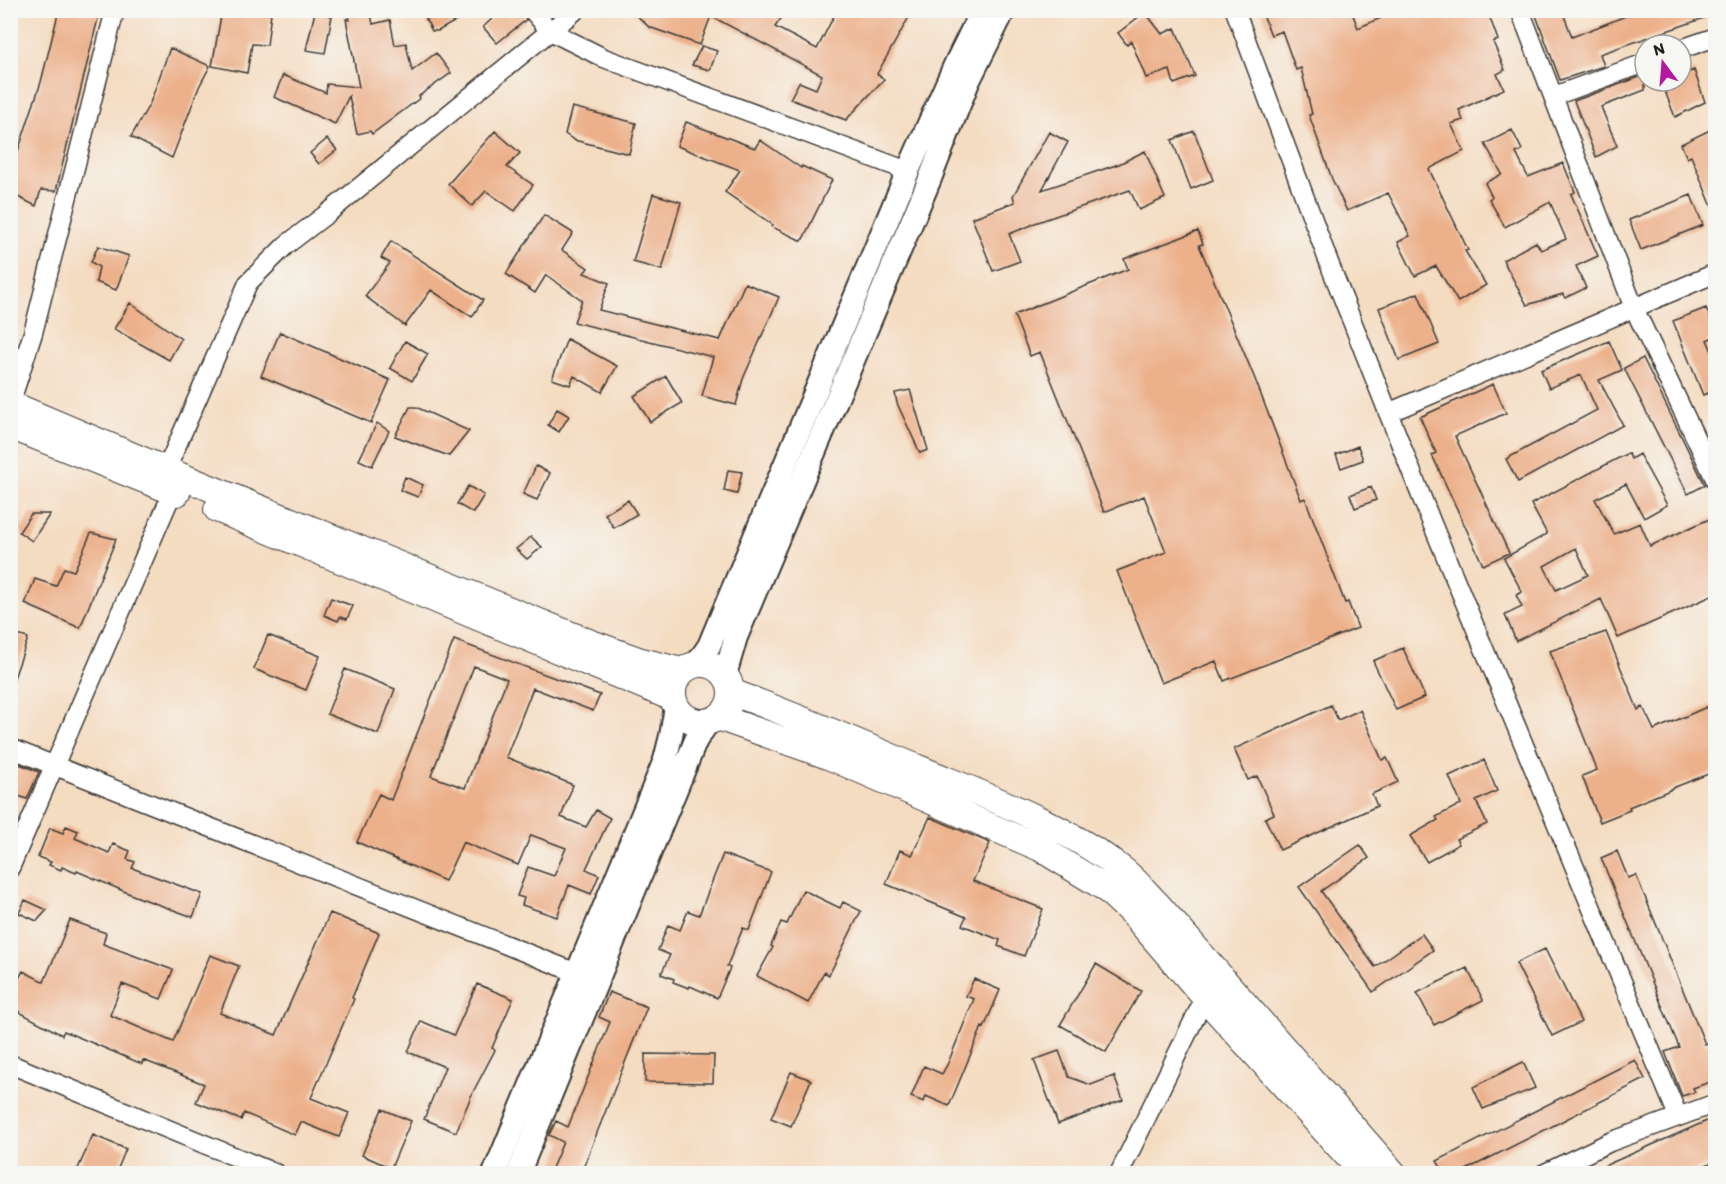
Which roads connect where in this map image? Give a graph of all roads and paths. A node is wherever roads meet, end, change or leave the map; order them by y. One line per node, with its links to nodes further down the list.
1 (115, 10): 16 (street)
2 (532, 10): 8 (street)
3 (576, 10): 8 (street)
4 (982, 10): 13 (street)
5 (1004, 10): 22 (street)
6 (1235, 10): 17 (street)
7 (1520, 10): 12 (street)
8 (550, 31): 13 (street); 19 (street)
9 (1716, 37): 10 (street)
10 (1693, 46)
11 (1633, 67): 12 (street)
12 (1554, 96): 15 (street)
13 (908, 171): 21 (street)
14 (1716, 273): 15 (street)
15 (1634, 308): 17 (street); 20 (street)
16 (10, 404): 19 (main road)
17 (1388, 413): 32 (street)
18 (10, 426): 19 (main road)
19 (170, 481): 21 (main road); 23 (main road); 26 (street)
20 (1716, 481)
21 (689, 668): 22 (main road); 23 (main road)
22 (728, 683): 24 (main road); 38 (main road)
23 (674, 702): 24 (main road); 28 (street)
24 (714, 719): 29 (main road); 35 (street)
25 (10, 748): 26 (street)
26 (56, 765): 27 (street); 28 (street)
27 (10, 868)
28 (577, 973): 34 (street)
29 (1205, 997): 36 (street); 37 (main road)
30 (10, 1064): 33 (street)
31 (1716, 1103): 32 (street)
32 (1678, 1116): 39 (street)
33 (277, 1173)
34 (494, 1173)
35 (518, 1173)
36 (1119, 1173)
37 (1364, 1173)
38 (1394, 1173)
39 (1543, 1173)

